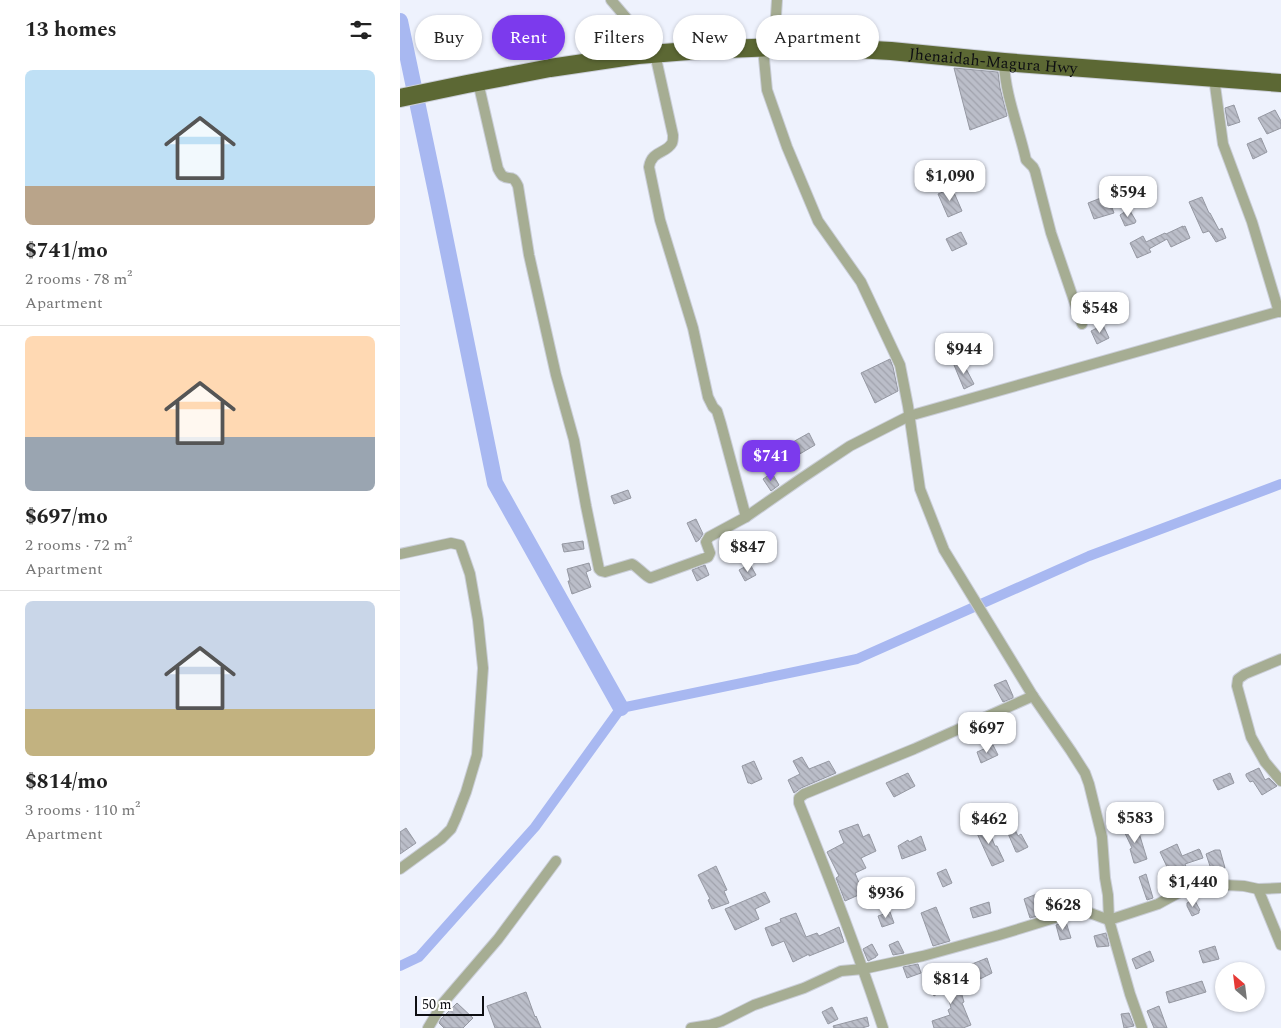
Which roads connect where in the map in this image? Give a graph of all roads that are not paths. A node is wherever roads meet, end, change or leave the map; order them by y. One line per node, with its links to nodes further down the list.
1 (611, 0): 3 (street)
2 (777, 0): 4 (street)
3 (624, 15)
4 (774, 15)
5 (756, 48): 7 (highway, Jhenaidah-Magura Hwy)
6 (879, 50): 11 (highway, Jhenaidah-Magura Hwy)
7 (663, 53)
8 (604, 60): 13 (highway, Jhenaidah-Magura Hwy)
9 (656, 60): 19 (street)
10 (768, 60): 18 (street)
11 (1004, 62): 12 (highway, Jhenaidah-Magura Hwy); 17 (street)
12 (1214, 78): 14 (highway, Jhenaidah-Magura Hwy); 16 (street)
13 (473, 83): 15 (highway, Jhenaidah-Magura Hwy); 19 (street)
14 (1281, 83)
15 (400, 98)
16 (1280, 312): 18 (street)
17 (1082, 324)
18 (909, 416): 19 (street); 22 (street)
19 (746, 517)
20 (400, 554): 25 (street)
21 (1281, 659): 23 (street)
22 (1033, 696): 28 (street); 30 (street)
23 (1281, 781)
24 (556, 861): 31 (street)
25 (400, 869)
26 (1281, 888): 27 (street)
27 (1258, 889): 28 (street); 29 (street)
28 (1109, 920): 30 (street); 34 (street)
29 (1281, 945)
30 (863, 969): 32 (street); 33 (street)
31 (428, 1028)
32 (691, 1028)
33 (883, 1028)
34 (1142, 1028)

